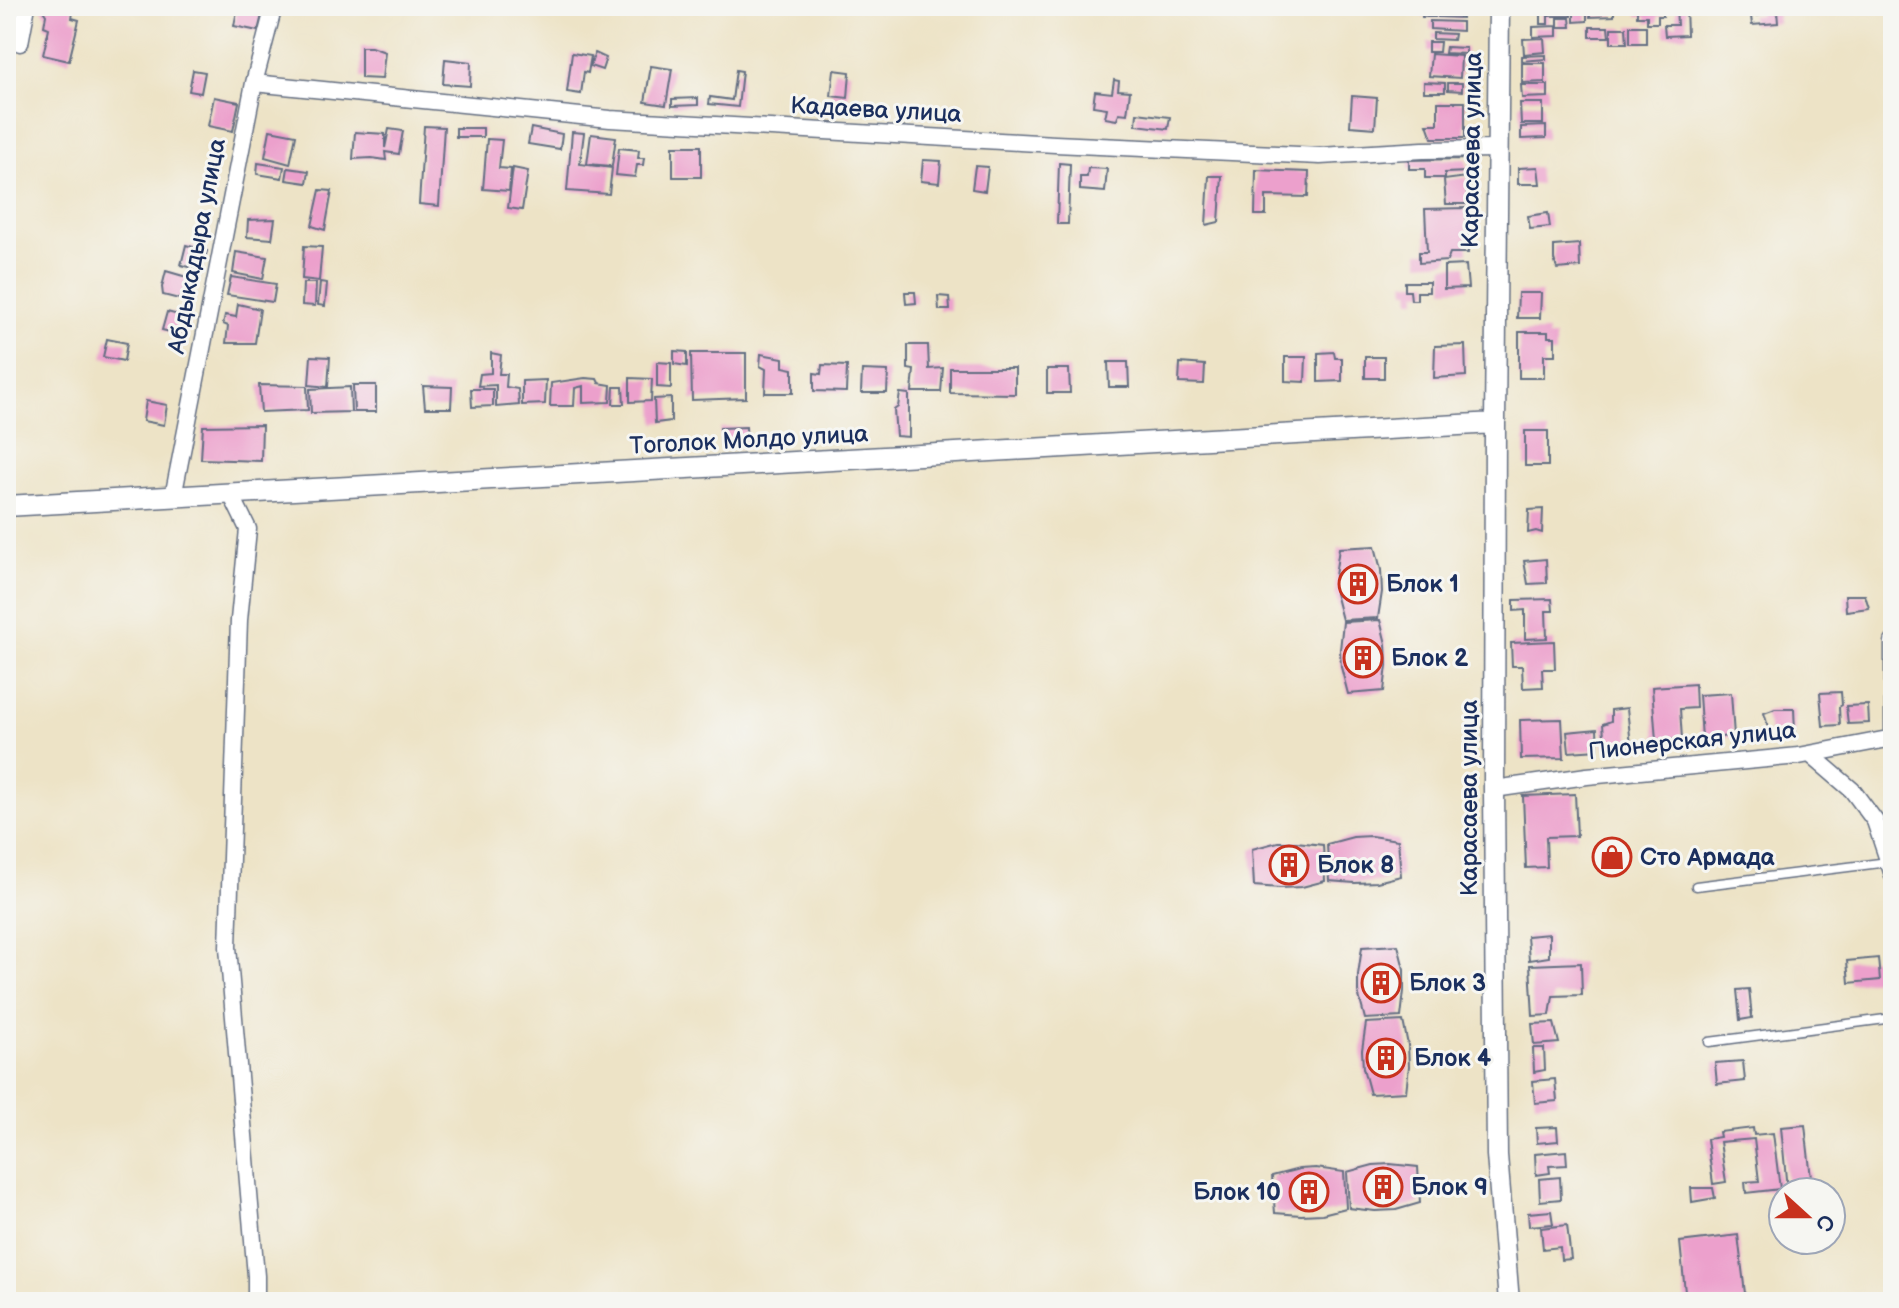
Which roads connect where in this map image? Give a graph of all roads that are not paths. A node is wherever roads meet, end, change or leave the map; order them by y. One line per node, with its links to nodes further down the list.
1 (27, 6): 4 (street)
2 (274, 6): 5 (street, Абдыкадыра улица)
3 (1499, 6): 6 (street, Карасаева улица)
4 (20, 43)
5 (254, 83): 6 (street, Кадаева улица); 9 (street, Абдыкадыра улица)
6 (1497, 149): 7 (street, Карасаева улица)
7 (1495, 423): 8 (street, Тоголок Молдо улица); 14 (street, Карасаева улица)
8 (231, 494): 9 (street, Тоголок Молдо улица); 19 (street)
9 (173, 497): 10 (street, Тоголок Молдо улица)
10 (6, 506)
11 (1893, 642): 12 (street)
12 (1893, 738): 13 (street, Пионерская улица)
13 (1810, 754): 14 (street, Пионерская улица); 15 (street)
14 (1494, 789): 20 (street, Карасаева улица)
15 (1891, 868): 16 (lane)
16 (1696, 886)
17 (1893, 1018): 18 (lane)
18 (1709, 1042)
19 (256, 1302)
20 (1509, 1302)

